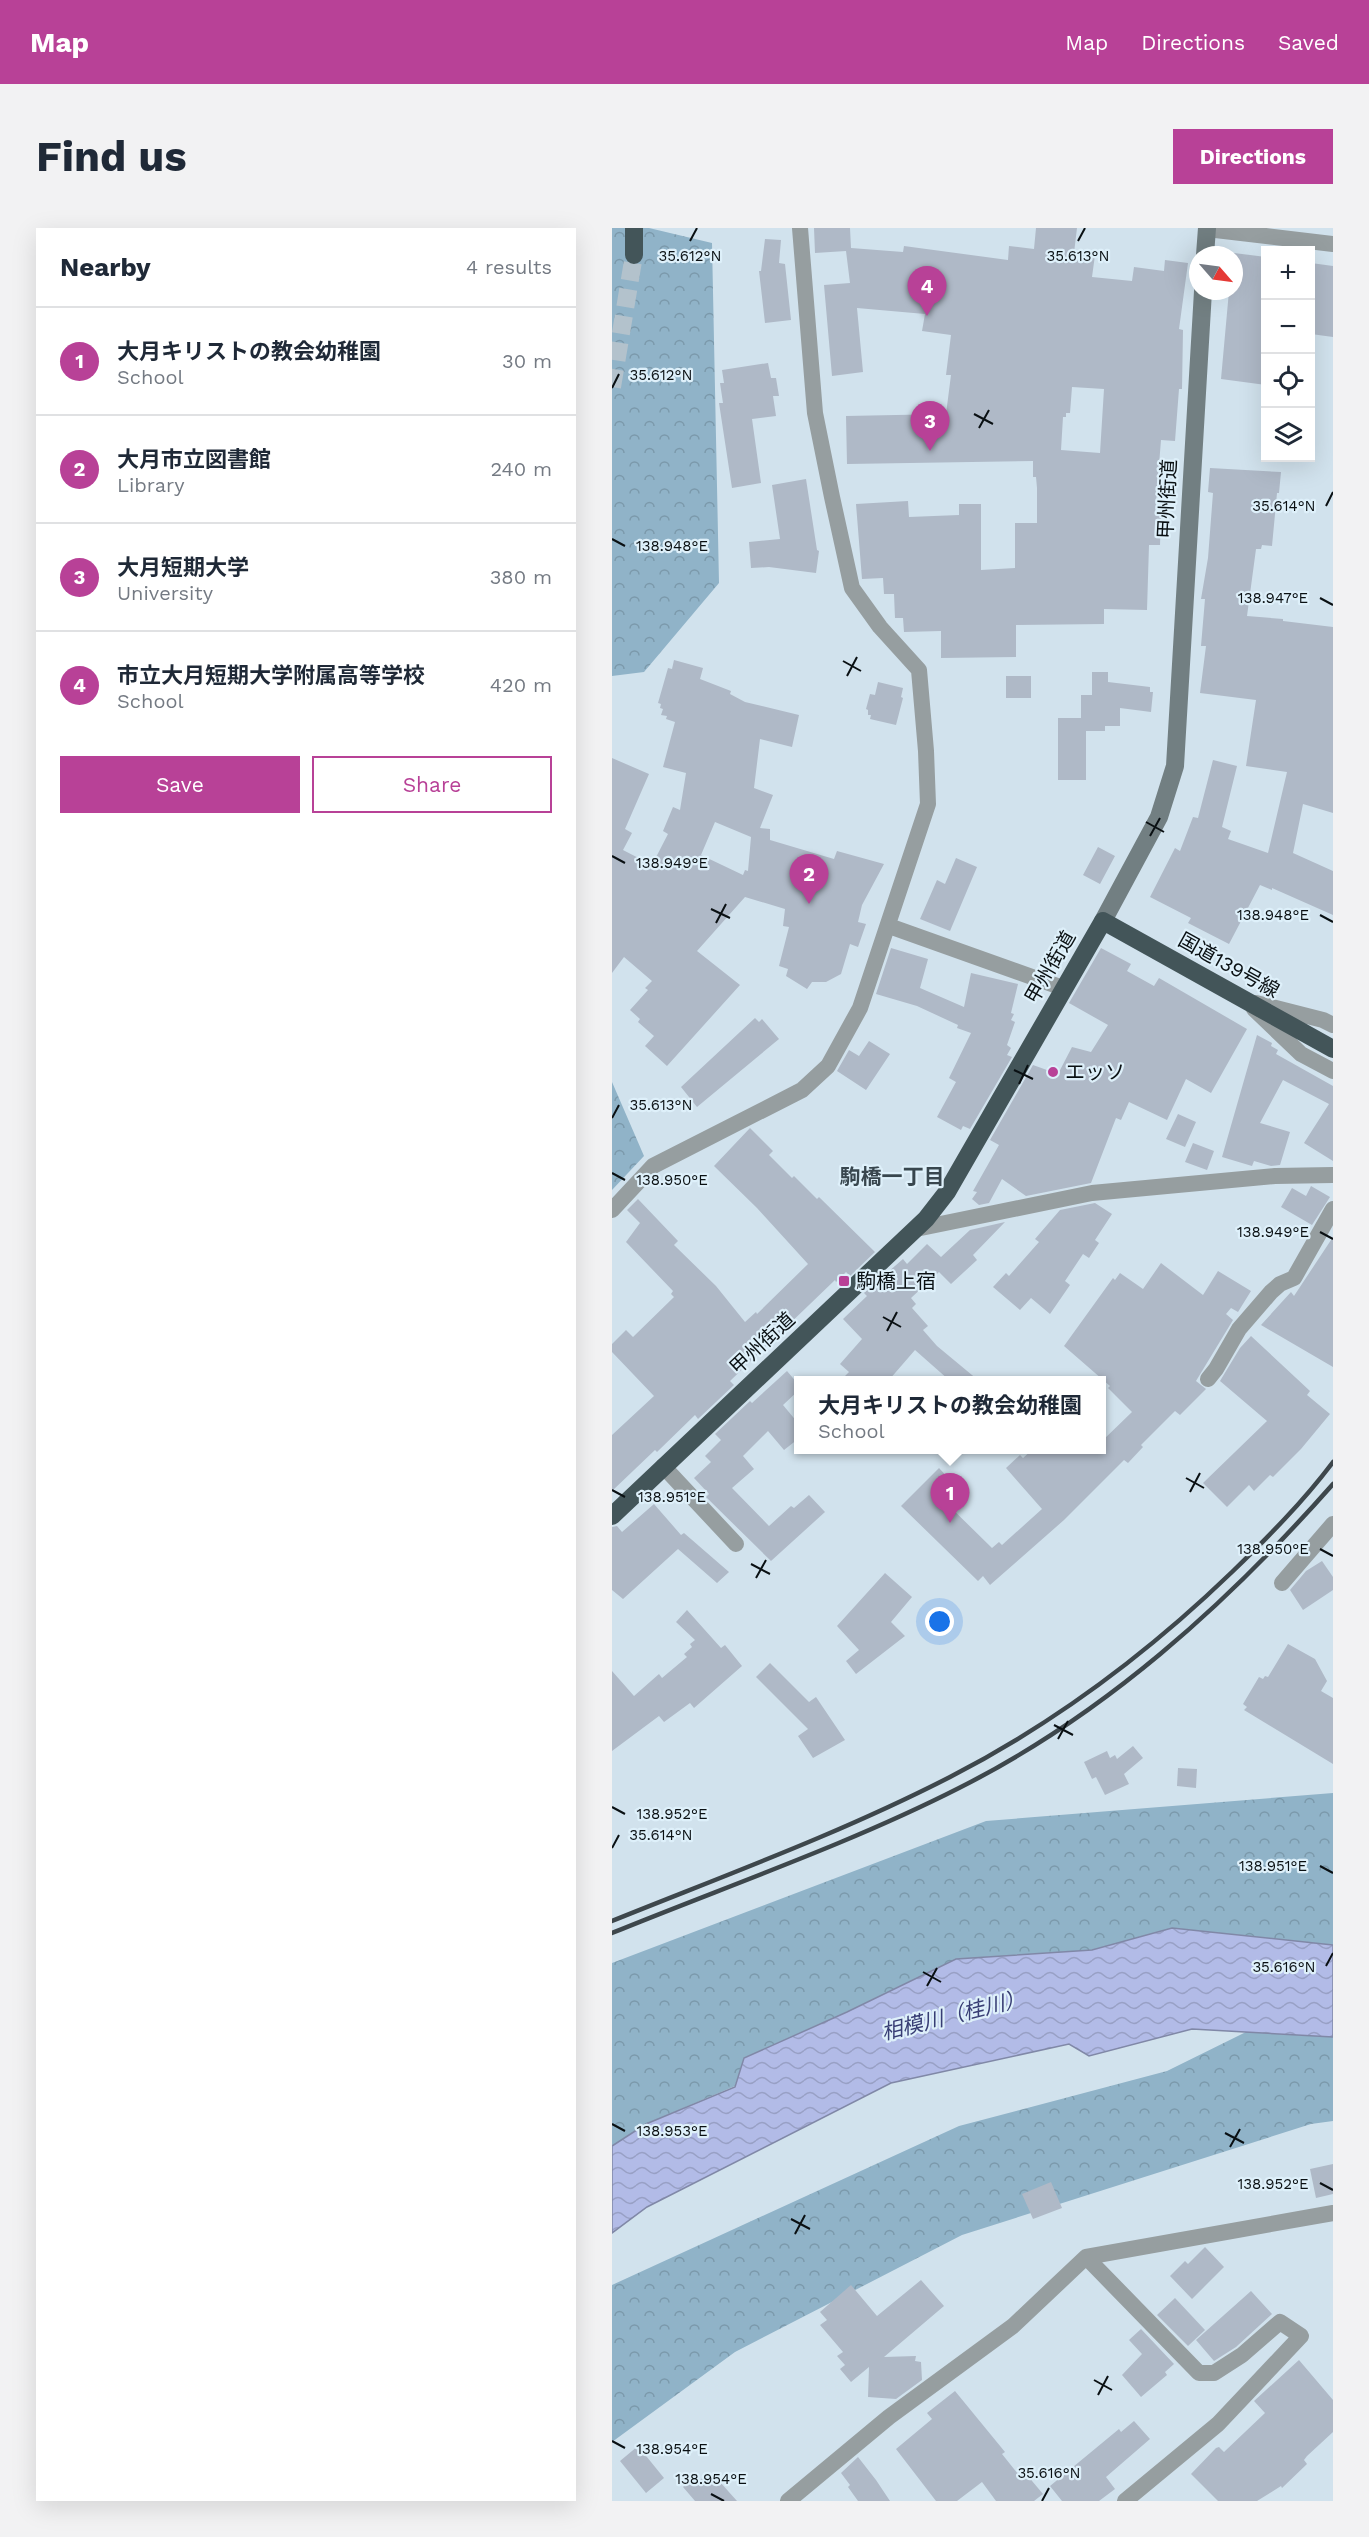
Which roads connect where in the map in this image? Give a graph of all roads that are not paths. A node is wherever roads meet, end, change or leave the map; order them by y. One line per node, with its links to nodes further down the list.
1 (634, 228): 6 (highway)
2 (800, 228): 9 (street)
3 (1207, 228): 4 (street); 5 (street)
4 (1333, 244)
5 (1206, 246)
6 (633, 255)
7 (1202, 300): 8 (street, 甲州街道)
8 (1103, 921): 10 (highway, 甲州街道); 11 (highway, 国道139号線)
9 (889, 927): 10 (street); 17 (street)
10 (1063, 988): 18 (highway, 甲州街道)
11 (1244, 1000): 12 (street); 13 (highway, 国道139号線); 14 (street)
12 (1333, 1025)
13 (1333, 1048)
14 (1333, 1071)
15 (1333, 1176): 18 (street)
16 (1333, 1209): 19 (street)
17 (612, 1210)
18 (916, 1229): 20 (highway, 甲州街道)
19 (1208, 1379)
20 (663, 1466): 21 (highway, 甲州街道); 23 (street)
21 (612, 1516)
22 (1333, 1524): 24 (street)
23 (736, 1544)
24 (1282, 1583)
25 (1333, 2213): 26 (street)
26 (1086, 2257): 27 (street); 28 (street)
27 (788, 2501)
28 (1125, 2501)

